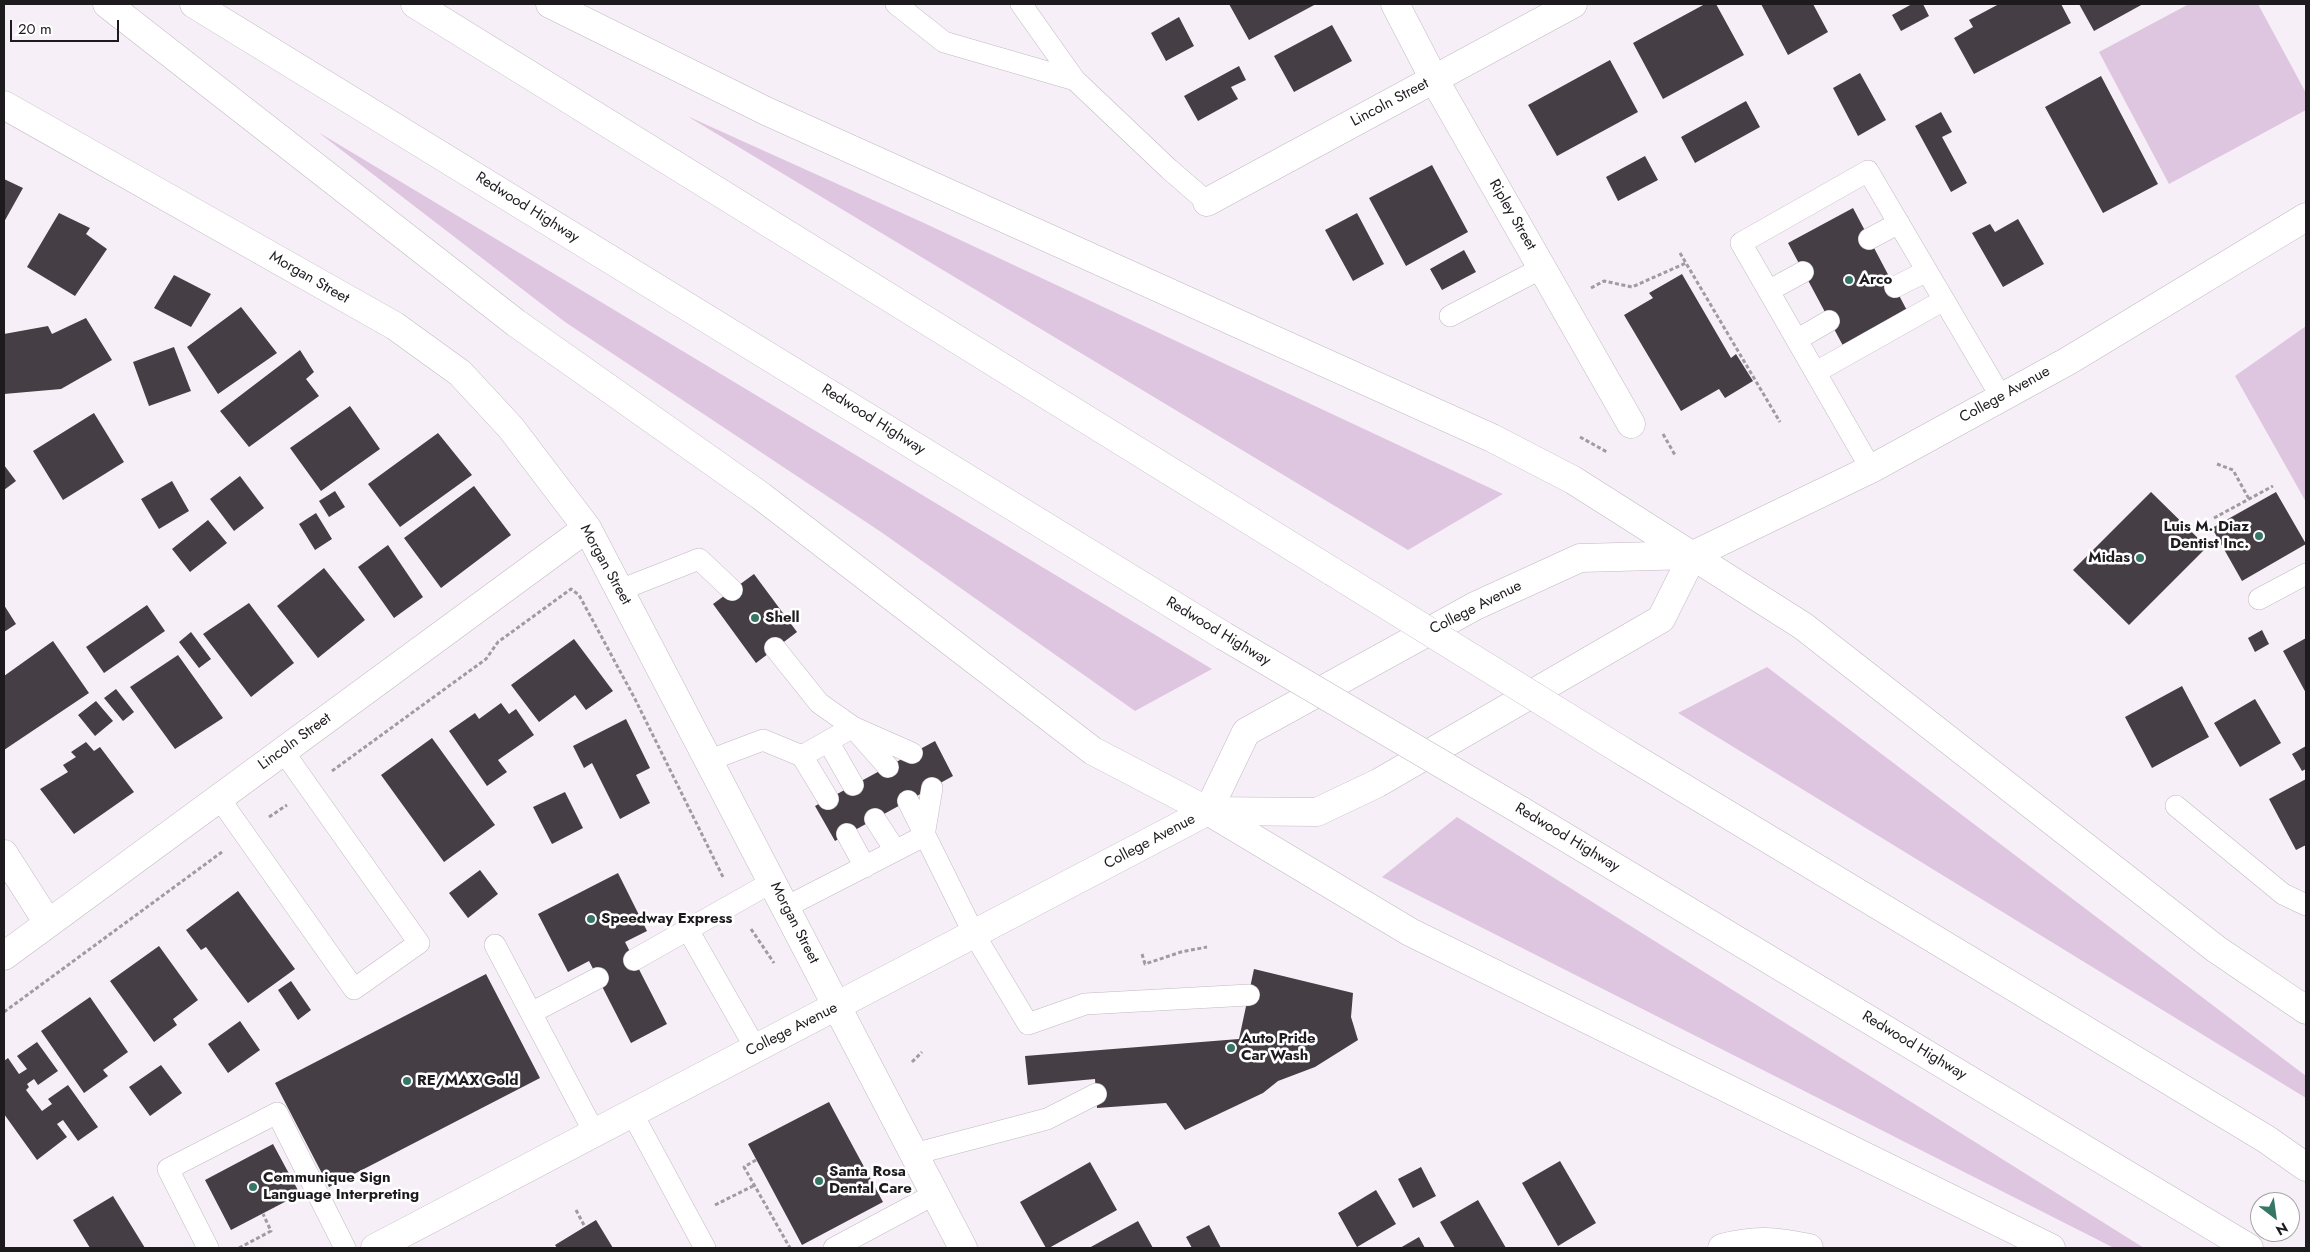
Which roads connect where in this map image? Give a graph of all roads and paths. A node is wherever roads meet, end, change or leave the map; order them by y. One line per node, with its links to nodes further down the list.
1 (107, 4): 62 (main road)
2 (194, 4): 115 (main road, Redwood Highway, bridge)
3 (415, 4): 97 (main road, bridge)
4 (550, 4): 42 (main road)
5 (896, 4): 10 (lane)
6 (1021, 4): 10 (lane)
7 (1395, 4): 9 (main road, Ripley Street)
8 (1573, 4): 9 (main road, Lincoln Street)
9 (1434, 79): 12 (main road, Lincoln Street); 18 (main road, Ripley Street)
10 (1075, 80): 12 (lane)
11 (4, 105): 41 (main road, Morgan Street)
12 (1207, 202)
13 (2306, 217): 29 (main road, College Avenue)
14 (1899, 224): 15 (lane); 20 (lane); 22 (lane)
15 (1869, 239)
16 (1680, 253): 17 (path)
17 (1686, 263): 23 (path); 30 (path)
18 (1542, 268): 25 (lane); 31 (main road, Ripley Street)
19 (1804, 272): 22 (lane)
20 (1927, 272): 21 (lane); 24 (lane)
21 (1895, 288)
22 (1770, 290): 27 (lane)
23 (1584, 291)
24 (1944, 300): 28 (lane); 29 (lane)
25 (1450, 316)
26 (1829, 321): 27 (lane)
27 (1798, 339): 28 (lane)
28 (1816, 372): 37 (lane)
29 (2001, 397): 37 (main road, College Avenue)
30 (1780, 422)
31 (1631, 424)
32 (1660, 429): 35 (path)
33 (1580, 437): 34 (path)
34 (1607, 452)
35 (1675, 455)
36 (2217, 464): 39 (path)
37 (1871, 469): 42 (main road, College Avenue)
38 (2273, 486): 39 (path)
39 (2249, 499): 40 (path)
40 (2214, 518)
41 (587, 528): 44 (main road, Morgan Street); 50 (main road, Lincoln Street)
42 (1693, 555): 62 (main road, College Avenue); 62 (main road, College Avenue); 86 (main road)
43 (2306, 574): 46 (lane)
44 (620, 590): 45 (lane); 53 (main road, Morgan Street)
45 (732, 590)
46 (2259, 600)
47 (775, 648): 48 (lane)
48 (853, 727): 49 (lane); 51 (lane); 54 (lane)
49 (829, 743): 52 (lane); 55 (lane)
50 (283, 751): 56 (lane); 58 (main road, Lincoln Street)
51 (912, 753)
52 (802, 756): 53 (lane); 59 (lane)
53 (710, 760): 70 (main road, Morgan Street)
54 (888, 767)
55 (853, 785)
56 (309, 788): 65 (path); 65 (lane); 71 (path)
57 (932, 788): 66 (lane)
58 (219, 798): 65 (lane); 74 (main road, Lincoln Street)
59 (828, 799)
60 (908, 801): 66 (lane)
61 (2176, 806): 72 (lane)
62 (1208, 811): 76 (main road, College Avenue); 114 (main road)
63 (875, 819): 67 (lane)
64 (847, 834): 69 (lane)
65 (245, 835): 87 (path)
66 (924, 836): 67 (lane); 76 (lane)
67 (895, 850): 69 (lane)
68 (4, 854): 74 (main road)
69 (865, 866): 73 (lane)
70 (772, 882): 71 (lane); 73 (main road, Morgan Street)
71 (735, 903): 75 (lane); 82 (path)
72 (2306, 905)
73 (786, 907): 85 (main road, Morgan Street)
74 (48, 923): 80 (main road, Lincoln Street)
75 (688, 930): 81 (lane); 89 (lane)
76 (974, 934): 84 (lane); 85 (main road, College Avenue)
77 (495, 945): 88 (lane)
78 (1207, 947): 79 (path)
79 (1142, 954)
80 (4, 956)
81 (634, 960)
82 (775, 964)
83 (598, 978): 88 (lane)
84 (1249, 995)
85 (837, 1007): 89 (main road, College Avenue); 95 (main road, Morgan Street)
86 (2306, 1010)
87 (4, 1012)
88 (531, 1013): 94 (lane)
89 (756, 1049): 93 (main road, College Avenue)
90 (922, 1052): 91 (path)
91 (912, 1062)
92 (1096, 1094): 95 (lane)
93 (632, 1113): 94 (main road, College Avenue); 109 (lane)
94 (594, 1132): 108 (main road, College Avenue)
95 (914, 1154): 99 (main road, Morgan Street)
96 (756, 1160): 98 (path)
97 (2306, 1167)
98 (755, 1185): 100 (path); 110 (path)
99 (935, 1194): 111 (lane); 112 (main road, Morgan Street)
100 (732, 1196)
101 (576, 1210): 103 (path)
102 (263, 1214): 106 (path)
103 (585, 1227)
104 (1734, 1245): 113 (main road)
105 (208, 1248): 107 (lane)
106 (239, 1248)
107 (345, 1248)
108 (375, 1248)
109 (705, 1248)
110 (790, 1248)
111 (834, 1248)
112 (963, 1248)
113 (1809, 1248)
114 (2052, 1248)
115 (2249, 1248)

